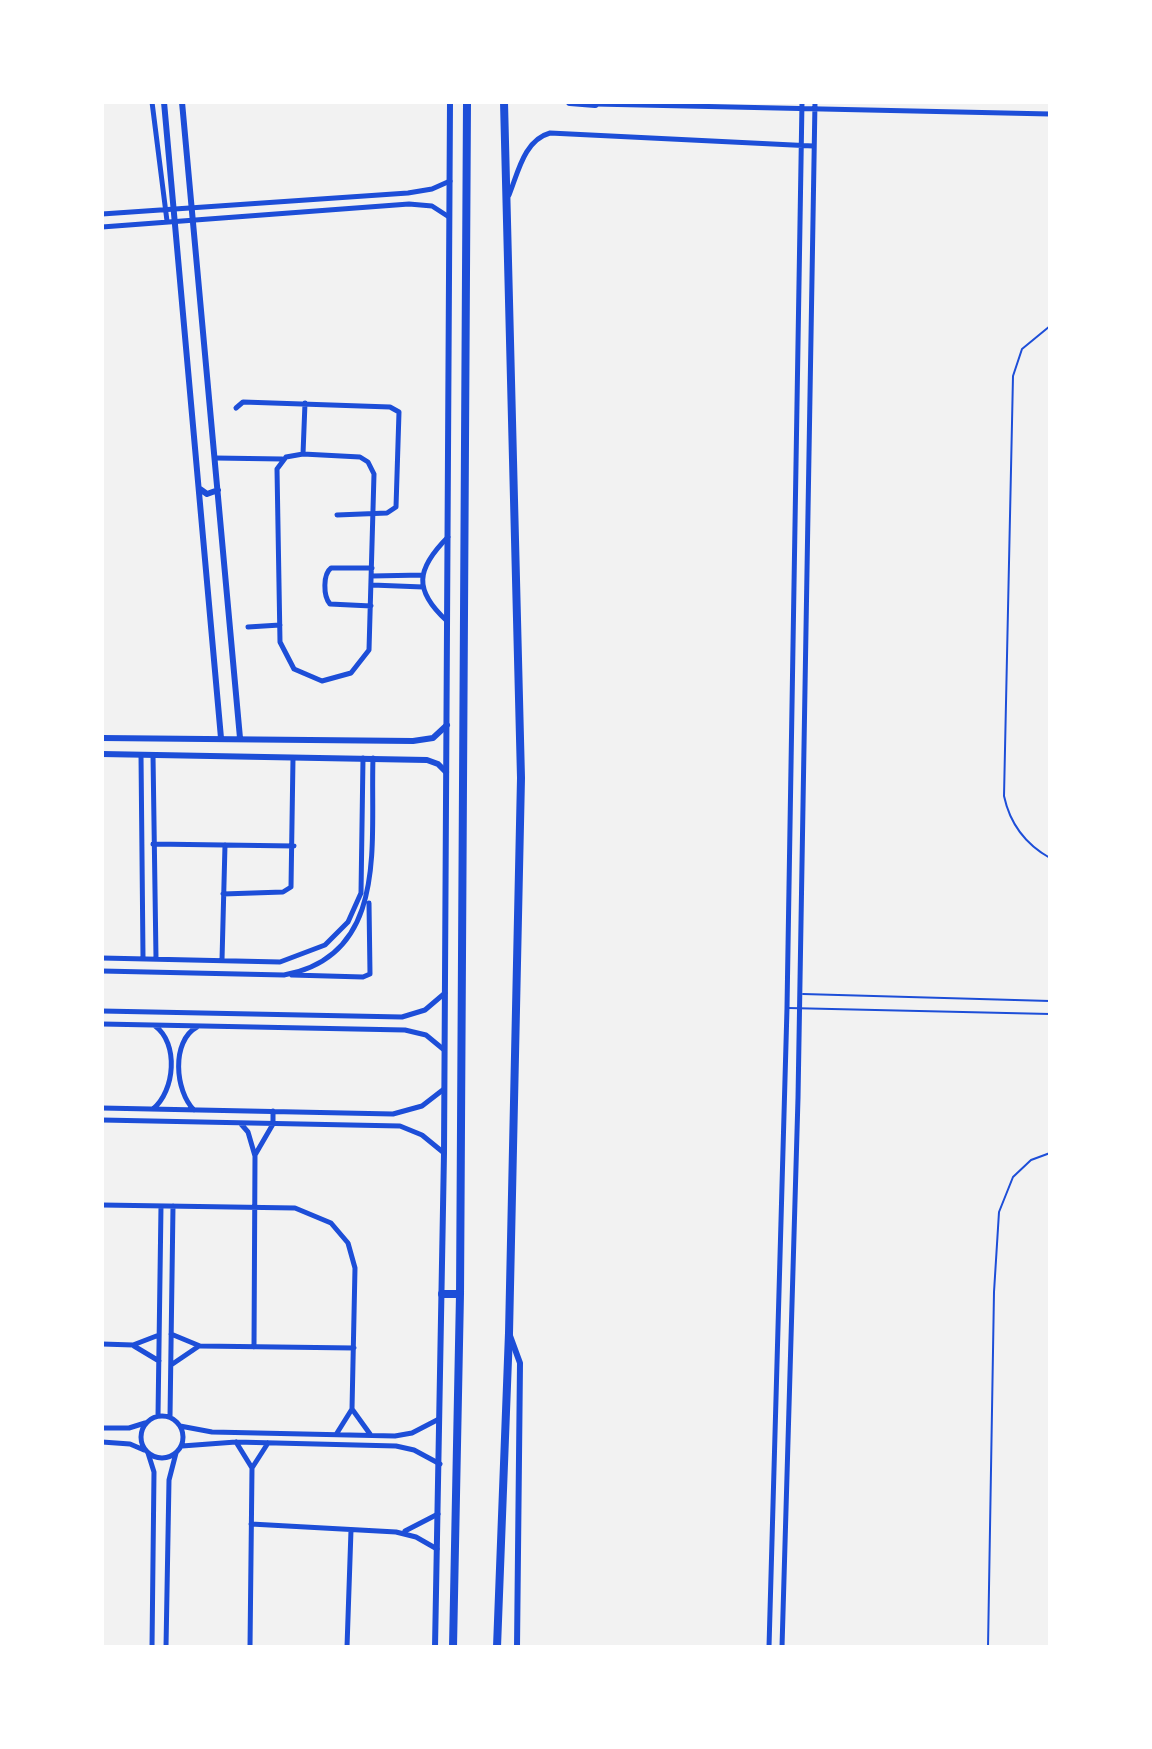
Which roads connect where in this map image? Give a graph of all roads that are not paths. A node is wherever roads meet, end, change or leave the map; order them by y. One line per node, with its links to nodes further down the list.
1 (152, 102): 22 (street)
2 (164, 102): 21 (street)
3 (182, 102): 20 (street)
4 (450, 102): 16 (street)
5 (467, 102): 107 (highway)
6 (504, 102): 19 (highway)
7 (570, 102): 10 (highway)
8 (802, 102): 11 (street)
9 (815, 102): 12 (street)
10 (595, 104): 11 (street)
11 (801, 110): 12 (street); 14 (street)
12 (815, 110): 13 (street); 15 (street)
13 (1050, 114)
14 (800, 145): 15 (street); 19 (street); 36 (street)
15 (814, 146): 37 (street)
16 (450, 181): 17 (street); 25 (street)
17 (408, 193): 18 (street); 20 (street)
18 (409, 204): 24 (street); 25 (street)
19 (506, 204): 108 (highway)
20 (192, 206): 21 (street); 24 (street)
21 (174, 207): 22 (street); 26 (street)
22 (165, 208): 23 (street); 26 (street)
23 (102, 214)
24 (193, 219): 26 (street); 32 (street)
25 (451, 219): 42 (street)
26 (171, 221): 27 (street); 34 (street)
27 (102, 227)
28 (1050, 326): 68 (lane)
29 (305, 403): 30 (street); 31 (street); 38 (street)
30 (236, 408)
31 (303, 454): 33 (street); 38 (street)
32 (215, 458): 33 (street); 35 (street)
33 (283, 459): 50 (street)
34 (200, 489): 35 (street); 41 (street)
35 (218, 490): 40 (street)
36 (795, 506): 37 (street); 71 (street)
37 (808, 506): 72 (street)
38 (375, 513): 39 (street); 43 (street)
39 (337, 515)
40 (220, 520): 41 (street); 55 (street)
41 (202, 521): 54 (street)
42 (448, 536): 44 (street); 49 (street)
43 (372, 568): 45 (street); 48 (street)
44 (423, 575): 45 (street); 47 (street)
45 (372, 576): 46 (street)
46 (372, 585): 47 (street); 48 (street)
47 (423, 587): 49 (street)
48 (371, 606): 50 (street)
49 (447, 621): 52 (street)
50 (280, 625): 51 (street)
51 (248, 627)
52 (447, 725): 56 (street); 64 (street)
53 (102, 738): 54 (street)
54 (221, 738): 55 (street)
55 (240, 738): 56 (street)
56 (413, 741): 63 (street)
57 (102, 754): 58 (street)
58 (141, 755): 59 (street); 73 (street)
59 (153, 755): 60 (street); 65 (street)
60 (293, 758): 61 (street); 67 (street)
61 (363, 758): 62 (street); 76 (street)
62 (373, 758): 63 (street); 70 (street)
63 (411, 760): 64 (street)
64 (446, 773): 79 (street)
65 (153, 844): 66 (street); 75 (street)
66 (225, 845): 67 (street); 69 (street)
67 (294, 846): 69 (street)
68 (1050, 858)
69 (223, 894): 76 (street)
70 (368, 894): 78 (street); 78 (street)
71 (788, 900): 72 (street); 80 (street)
72 (800, 900): 81 (street)
73 (143, 957): 74 (street); 75 (street)
74 (102, 958)
75 (156, 958): 76 (street)
76 (222, 960)
77 (102, 971): 78 (street)
78 (284, 975)
79 (445, 993): 85 (street); 90 (street)
80 (787, 994): 81 (lane); 83 (street)
81 (798, 994): 82 (lane); 84 (street)
82 (1050, 1001)
83 (787, 1008): 84 (lane); 148 (street)
84 (798, 1008): 86 (lane); 149 (street)
85 (102, 1011)
86 (1050, 1014)
87 (102, 1024): 88 (street)
88 (154, 1025): 89 (street); 93 (street)
89 (198, 1026): 90 (street); 94 (street)
90 (443, 1049): 91 (street)
91 (445, 1088): 95 (street); 99 (street)
92 (102, 1108): 93 (street)
93 (153, 1109): 94 (street)
94 (194, 1110): 95 (street)
95 (273, 1111): 98 (street)
96 (102, 1120): 97 (street)
97 (240, 1123): 98 (street); 101 (street)
98 (273, 1124): 99 (street); 101 (street)
99 (444, 1153): 106 (street)
100 (1050, 1153): 150 (lane)
101 (255, 1156): 105 (street)
102 (102, 1205): 103 (street)
103 (161, 1206): 104 (street); 110 (street)
104 (173, 1206): 105 (street); 109 (street)
105 (255, 1207): 114 (street); 115 (street)
106 (442, 1294): 107 (highway); 121 (street)
107 (460, 1294): 145 (highway)
108 (509, 1333): 146 (highway); 147 (street)
109 (171, 1334): 113 (street); 117 (street)
110 (159, 1335): 112 (street); 116 (street)
111 (102, 1344): 112 (street)
112 (133, 1345): 116 (street)
113 (200, 1346): 114 (street); 117 (street)
114 (254, 1347): 115 (street)
115 (354, 1348): 118 (street)
116 (159, 1361): 119 (street)
117 (170, 1366): 120 (street)
118 (352, 1409): 125 (street); 126 (street)
119 (158, 1416): 120 (street); 122 (street)
120 (170, 1417): 123 (street)
121 (440, 1419): 126 (street); 133 (street)
122 (146, 1422): 124 (street); 131 (street)
123 (180, 1426): 125 (street); 130 (street)
124 (102, 1428)
125 (337, 1433): 126 (street)
126 (371, 1434)
127 (102, 1442): 131 (street)
128 (236, 1442): 129 (street); 130 (street); 134 (street)
129 (268, 1443): 133 (street); 134 (street)
130 (182, 1446): 132 (street)
131 (147, 1452): 132 (street); 141 (street)
132 (176, 1453): 140 (street)
133 (440, 1464): 135 (street)
134 (252, 1468): 136 (street)
135 (438, 1514): 138 (street); 139 (street)
136 (251, 1524): 137 (street); 142 (street)
137 (351, 1530): 138 (street); 143 (street)
138 (396, 1532): 139 (street)
139 (437, 1549): 144 (street)
140 (167, 1646)
141 (152, 1647)
142 (250, 1647)
143 (347, 1647)
144 (435, 1647)
145 (453, 1647)
146 (497, 1647)
147 (517, 1647)
148 (769, 1647)
149 (782, 1647)
150 (988, 1647)

